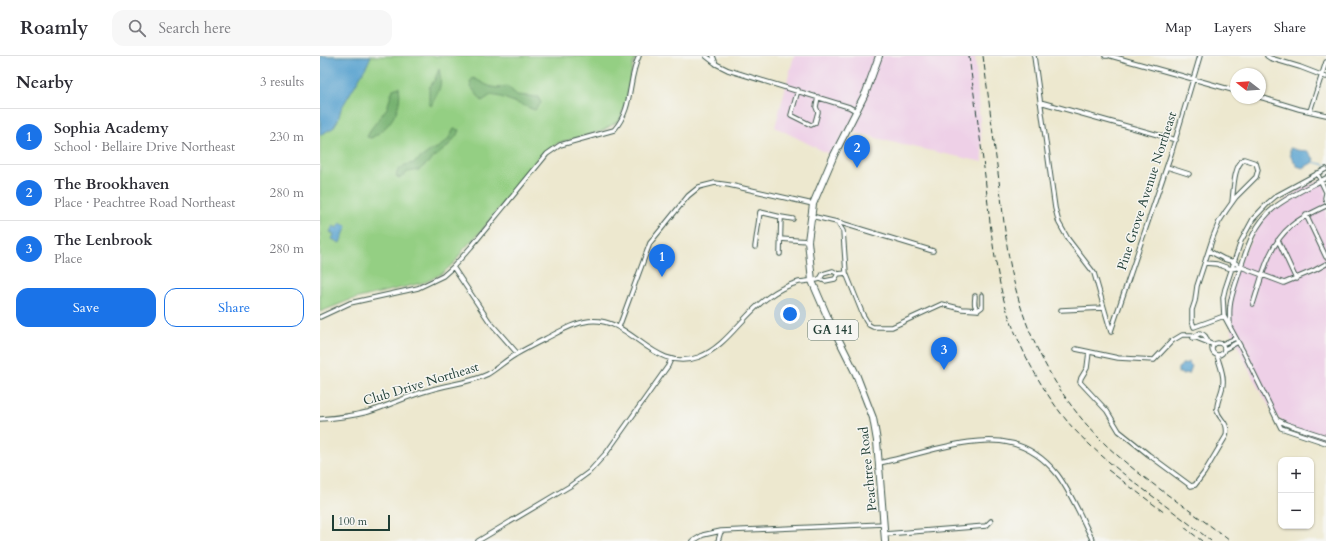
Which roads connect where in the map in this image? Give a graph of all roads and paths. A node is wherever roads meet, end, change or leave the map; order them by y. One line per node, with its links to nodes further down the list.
1 (639, 56): 50 (street)
2 (706, 56): 10 (street)
3 (713, 56): 10 (street)
4 (879, 56): 19 (highway, GA 141)
5 (1034, 56): 18 (street)
6 (1111, 56): 13 (street)
7 (1200, 56): 13 (street, Pine Grove Avenue Northeast)
8 (1267, 56): 11 (street)
9 (1326, 62): 11 (street)
10 (716, 64): 15 (street)
11 (1322, 76): 12 (street); 20 (street)
12 (1326, 77)
13 (1193, 79): 14 (street); 22 (street, Pine Grove Avenue Northeast)
14 (1230, 89)
15 (798, 90): 16 (street); 16 (street)
16 (818, 97): 19 (street)
17 (1266, 99): 20 (street)
18 (1040, 102): 22 (street); 60 (street)
19 (856, 111): 32 (highway, GA 141)
20 (1310, 111): 21 (street)
21 (1326, 115)
22 (1176, 140): 23 (street, Pine Grove Avenue Northeast)
23 (1167, 167): 26 (street); 60 (street, Pine Grove Avenue Northeast)
24 (1326, 169): 25 (street)
25 (1317, 173): 28 (street); 47 (street)
26 (1189, 174)
27 (1326, 178): 28 (street)
28 (1321, 180): 29 (street); 51 (street)
29 (1326, 192): 30 (street)
30 (1326, 201)
31 (1232, 202): 31 (street); 44 (street)
32 (813, 204): 35 (highway, GA 141); 65 (street)
33 (1326, 206): 34 (street)
34 (1306, 215): 40 (street); 46 (street)
35 (811, 216): 38 (street); 41 (highway, GA 141)
36 (781, 217): 37 (street); 39 (street); 42 (street)
37 (793, 219)
38 (837, 222): 43 (street); 53 (street)
39 (780, 239): 41 (street); 45 (street)
40 (1278, 240): 55 (street); 56 (street)
41 (808, 241): 58 (highway, Peachtree Road / GA 141)
42 (755, 247)
43 (933, 251)
44 (1209, 252): 47 (street); 48 (street)
45 (780, 254)
46 (1326, 257)
47 (1234, 262): 51 (street); 52 (street)
48 (1205, 263): 52 (street); 63 (street)
49 (1326, 264): 56 (street)
50 (453, 267): 64 (street); 76 (street)
51 (1240, 268): 52 (street); 55 (street); 66 (street)
52 (1231, 269): 63 (street)
53 (846, 273): 54 (street); 61 (street)
54 (838, 274): 57 (street); 57 (street)
55 (1263, 276): 56 (street); 59 (street)
56 (1296, 278)
57 (820, 279): 58 (street, Club Drive Northeast)
58 (812, 281): 78 (street, Club Drive Northeast); 83 (highway, Peachtree Road / GA 141)
59 (1253, 304)
60 (1104, 308): 62 (street)
61 (978, 310): 61 (street)
62 (1061, 310)
63 (1224, 316): 66 (street)
64 (320, 317)
65 (619, 327): 76 (street, Club Drive Northeast); 78 (street, Club Drive Northeast)
66 (1230, 328): 68 (street)
67 (1194, 337): 70 (street); 70 (street); 75 (street)
68 (1236, 338): 69 (street); 71 (street)
69 (1238, 342): 74 (street); 80 (street)
70 (1208, 343): 72 (street)
71 (1222, 344): 72 (street); 74 (street)
72 (1214, 345): 77 (street)
73 (1076, 349): 75 (street)
74 (1225, 349): 77 (street)
75 (1089, 352): 77 (street)
76 (517, 353): 79 (street, Club Drive Northeast)
77 (1217, 355)
78 (671, 359): 88 (street)
79 (320, 419)
80 (1278, 420): 81 (street); 82 (street)
81 (1326, 437)
82 (1326, 443)
83 (879, 463): 85 (highway, Peachtree Road / GA 141); 91 (street)
84 (991, 521): 87 (street)
85 (884, 524): 86 (street); 87 (highway, Peachtree Road / GA 141)
86 (721, 531): 89 (street); 90 (street)
87 (885, 538)
88 (478, 541)
89 (692, 541)
90 (718, 541)
91 (1093, 541)

